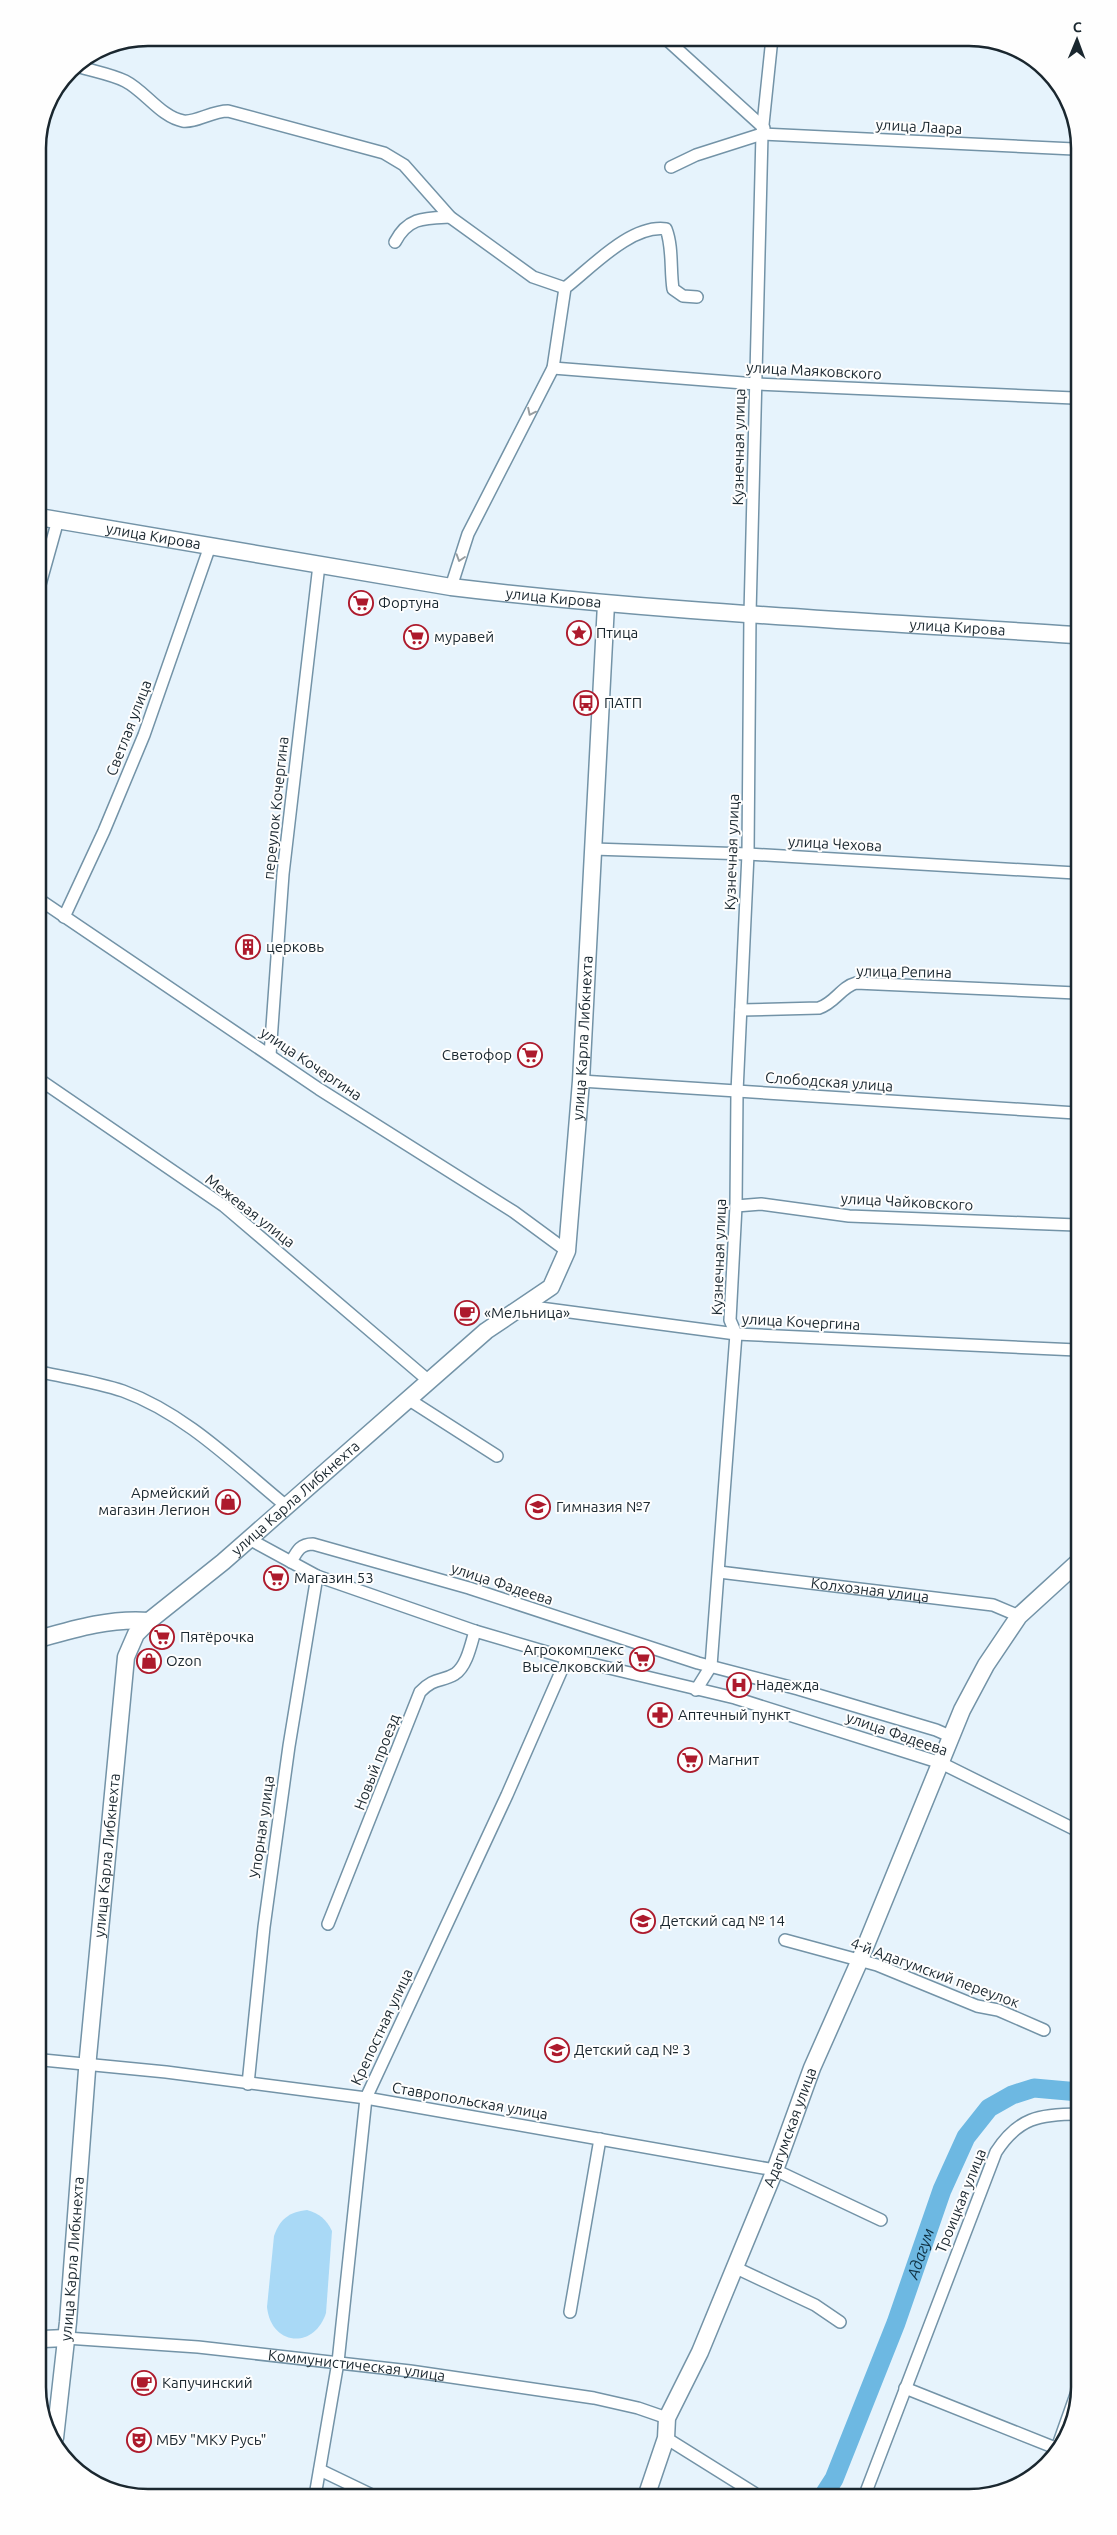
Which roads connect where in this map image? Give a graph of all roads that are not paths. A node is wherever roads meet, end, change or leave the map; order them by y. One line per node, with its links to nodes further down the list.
1 (673, 46): 4 (street)
2 (771, 46): 4 (street, Кузнечная улица)
3 (85, 68): 7 (street)
4 (763, 131): 5 (street, улица Лаара); 6 (street); 12 (street, Кузнечная улица)
5 (1071, 149)
6 (671, 167)
7 (450, 217): 8 (street); 9 (street)
8 (395, 242)
9 (565, 288): 10 (street); 11 (street)
10 (697, 297)
11 (553, 368): 12 (street, улица Маяковского); 19 (street, one-way to 19)
12 (756, 384): 13 (street, улица Маяковского); 21 (street, Кузнечная улица)
13 (1071, 398)
14 (46, 518): 15 (main road, улица Кирова)
15 (58, 520): 16 (main road, улица Кирова); 17 (street)
16 (210, 546): 18 (main road, улица Кирова); 27 (street, Светлая улица)
17 (46, 563)
18 (319, 565): 19 (main road, улица Кирова); 30 (street, переулок Кочергина)
19 (451, 588): 20 (main road, улица Кирова)
20 (606, 604): 21 (main road, улица Кирова); 23 (main road, улица Карла Либкнехта)
21 (750, 614): 22 (main road, улица Кирова); 24 (street, Кузнечная улица)
22 (1071, 635)
23 (593, 849): 24 (street, улица Чехова); 31 (main road, улица Карла Либкнехта)
24 (748, 854): 25 (street, улица Чехова); 29 (street, Кузнечная улица)
25 (1071, 873)
26 (46, 904): 27 (street, улица Кочергина)
27 (64, 917): 30 (street, улица Кочергина)
28 (1071, 993): 29 (street, улица Репина)
29 (740, 1010): 33 (street, Кузнечная улица)
30 (270, 1055): 37 (street, улица Кочергина)
31 (581, 1081): 33 (street, Слободская улица); 37 (main road, улица Карла Либкнехта)
32 (46, 1084): 42 (street, Межевая улица)
33 (737, 1092): 34 (street, Слободская улица); 35 (street, Кузнечная улица)
34 (1071, 1113)
35 (736, 1206): 36 (street, улица Чайковского); 39 (street, Кузнечная улица)
36 (1071, 1225)
37 (567, 1251): 38 (main road, улица Карла Либкнехта)
38 (525, 1306): 39 (street, улица Кочергина); 42 (main road, улица Карла Либкнехта)
39 (736, 1334): 40 (street, улица Кочергина); 49 (street, Кузнечная улица)
40 (1071, 1350)
41 (46, 1373): 45 (street)
42 (429, 1381): 43 (main road, улица Карла Либкнехта)
43 (408, 1399): 44 (street); 45 (main road, улица Карла Либкнехта)
44 (496, 1456)
45 (286, 1505): 46 (main road, улица Карла Либкнехта)
46 (250, 1539): 47 (street, улица Фадеева); 52 (main road, улица Карла Либкнехта)
47 (291, 1562): 50 (street, улица Фадеева); 56 (street, улица Фадеева)
48 (1071, 1568): 51 (main road)
49 (719, 1572): 51 (street, Колхозная улица); 56 (street, Кузнечная улица)
50 (318, 1576): 53 (street, улица Фадеева); 67 (street, Упорная улица)
51 (1019, 1616): 58 (main road)
52 (149, 1620): 54 (main road); 66 (main road, улица Карла Либкнехта)
53 (475, 1631): 55 (street, улица Фадеева); 61 (street, Новый проезд)
54 (46, 1637)
55 (566, 1658): 57 (street, улица Фадеева); 68 (street, Крепостная улица)
56 (711, 1666): 57 (street); 58 (street, улица Фадеева)
57 (696, 1690): 59 (street, улица Фадеева)
58 (952, 1737): 59 (main road)
59 (941, 1763): 60 (street, улица Фадеева); 63 (main road, Адагумская улица)
60 (1071, 1828)
61 (328, 1924)
62 (785, 1940): 63 (street, 4-й Адагумский переулок)
63 (859, 1962): 64 (street, 4-й Адагумский переулок); 71 (main road, Адагумская улица)
64 (1044, 2030)
65 (46, 2060): 66 (street, Ставропольская улица)
66 (88, 2065): 67 (street, Ставропольская улица); 76 (main road, улица Карла Либкнехта)
67 (248, 2084): 68 (street, Ставропольская улица)
68 (366, 2098): 70 (street, Ставропольская улица); 78 (street, Крепостная улица)
69 (1071, 2114): 79 (street, Троицкая улица)
70 (600, 2139): 71 (street, Ставропольская улица); 74 (street)
71 (775, 2170): 72 (street, Ставропольская улица); 73 (main road, Адагумская улица)
72 (881, 2220)
73 (734, 2267): 75 (street); 80 (main road, Адагумская улица)
74 (570, 2312)
75 (840, 2322)
76 (66, 2338): 77 (main road, Коммунистическая улица); 78 (street, Коммунистическая улица); 81 (main road, улица Карла Либкнехта)
77 (46, 2340)
78 (338, 2362): 80 (street, Коммунистическая улица); 84 (street, Крепостная улица)
79 (905, 2388): 83 (street); 89 (street, Троицкая улица)
80 (667, 2418): 82 (main road, Адагумская улица)
81 (55, 2427)
82 (666, 2438): 87 (main road, Адагумская улица); 88 (street)
83 (1052, 2446)
84 (320, 2470): 85 (street, Крепостная улица); 86 (street)
85 (316, 2489)
86 (359, 2489)
87 (649, 2489)
88 (748, 2489)
89 (867, 2489)

